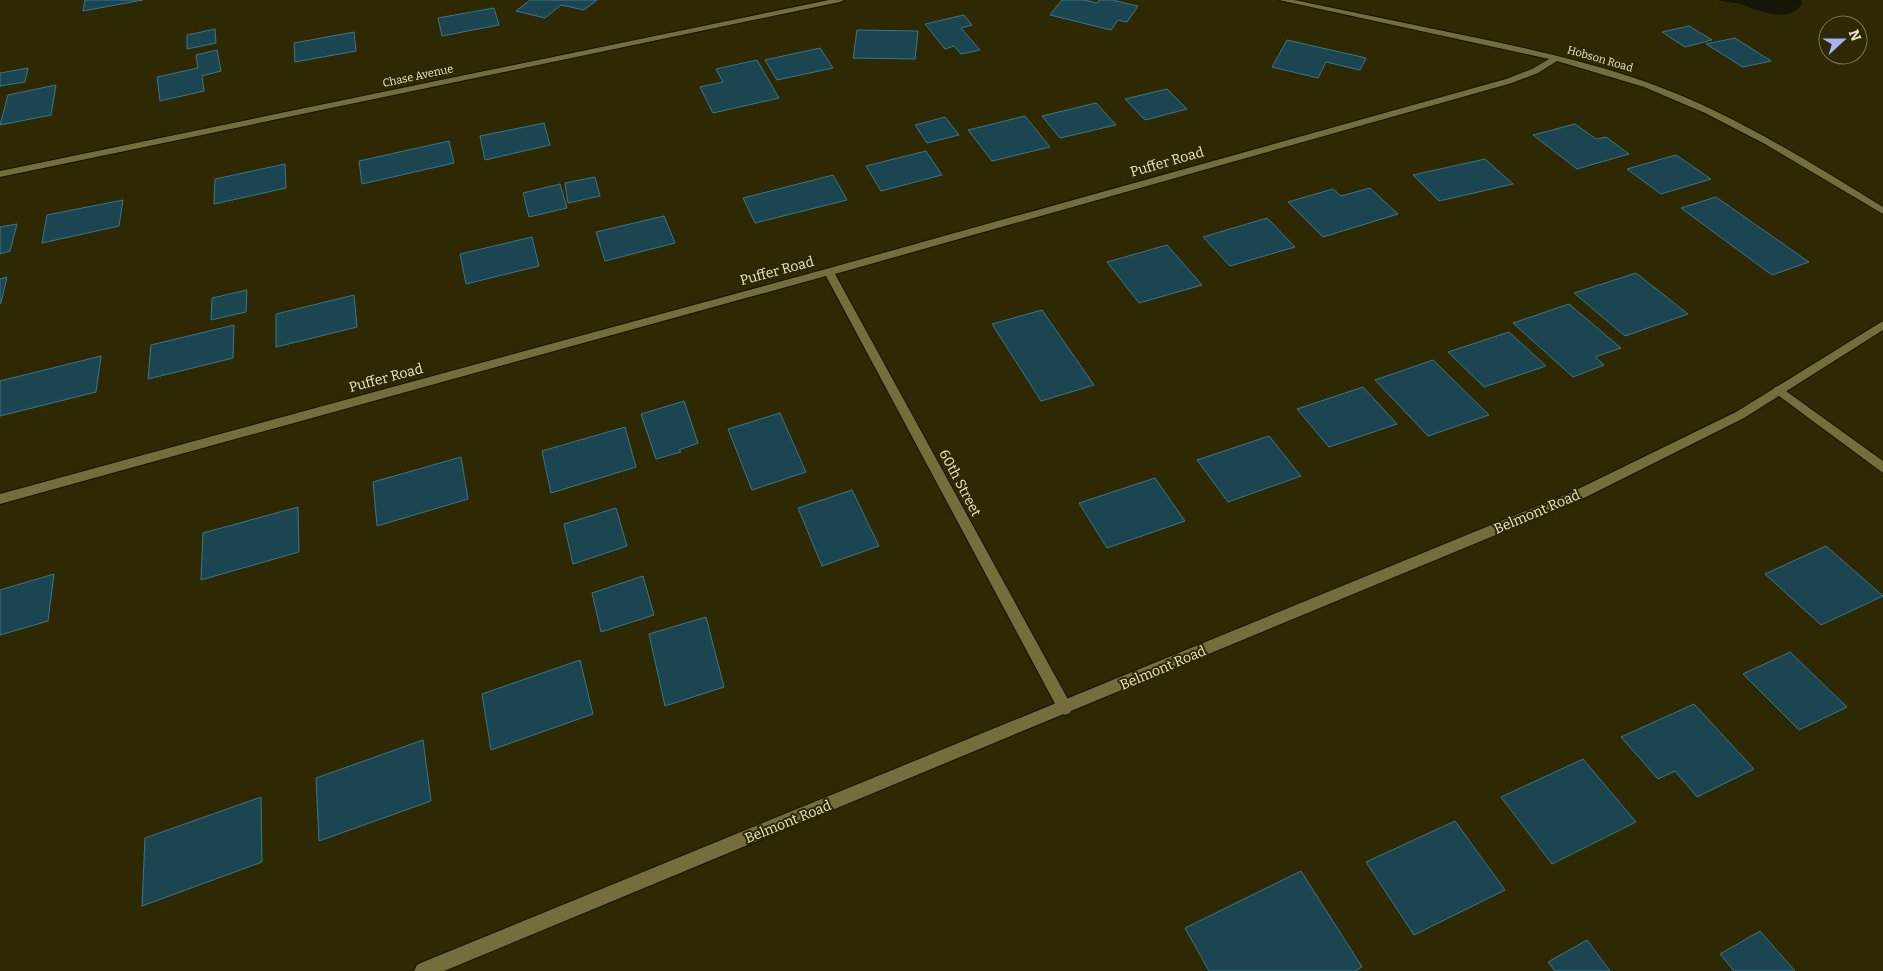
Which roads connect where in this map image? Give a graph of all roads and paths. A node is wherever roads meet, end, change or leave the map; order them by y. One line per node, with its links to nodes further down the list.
1 (840, 0): 4 (street, Chase Avenue)
2 (1283, 0): 3 (street, Hobson Road)
3 (1556, 58): 5 (street, Hobson Road); 6 (street, Puffer Road)
4 (0, 174)
5 (1883, 212)
6 (829, 272): 10 (street, Puffer Road); 11 (street, 60th Street)
7 (1883, 325): 8 (street, Belmont Road)
8 (1779, 390): 9 (street); 11 (street, Belmont Road)
9 (1883, 468)
10 (0, 498)
11 (1066, 708): 12 (street, Belmont Road)
12 (423, 971)

